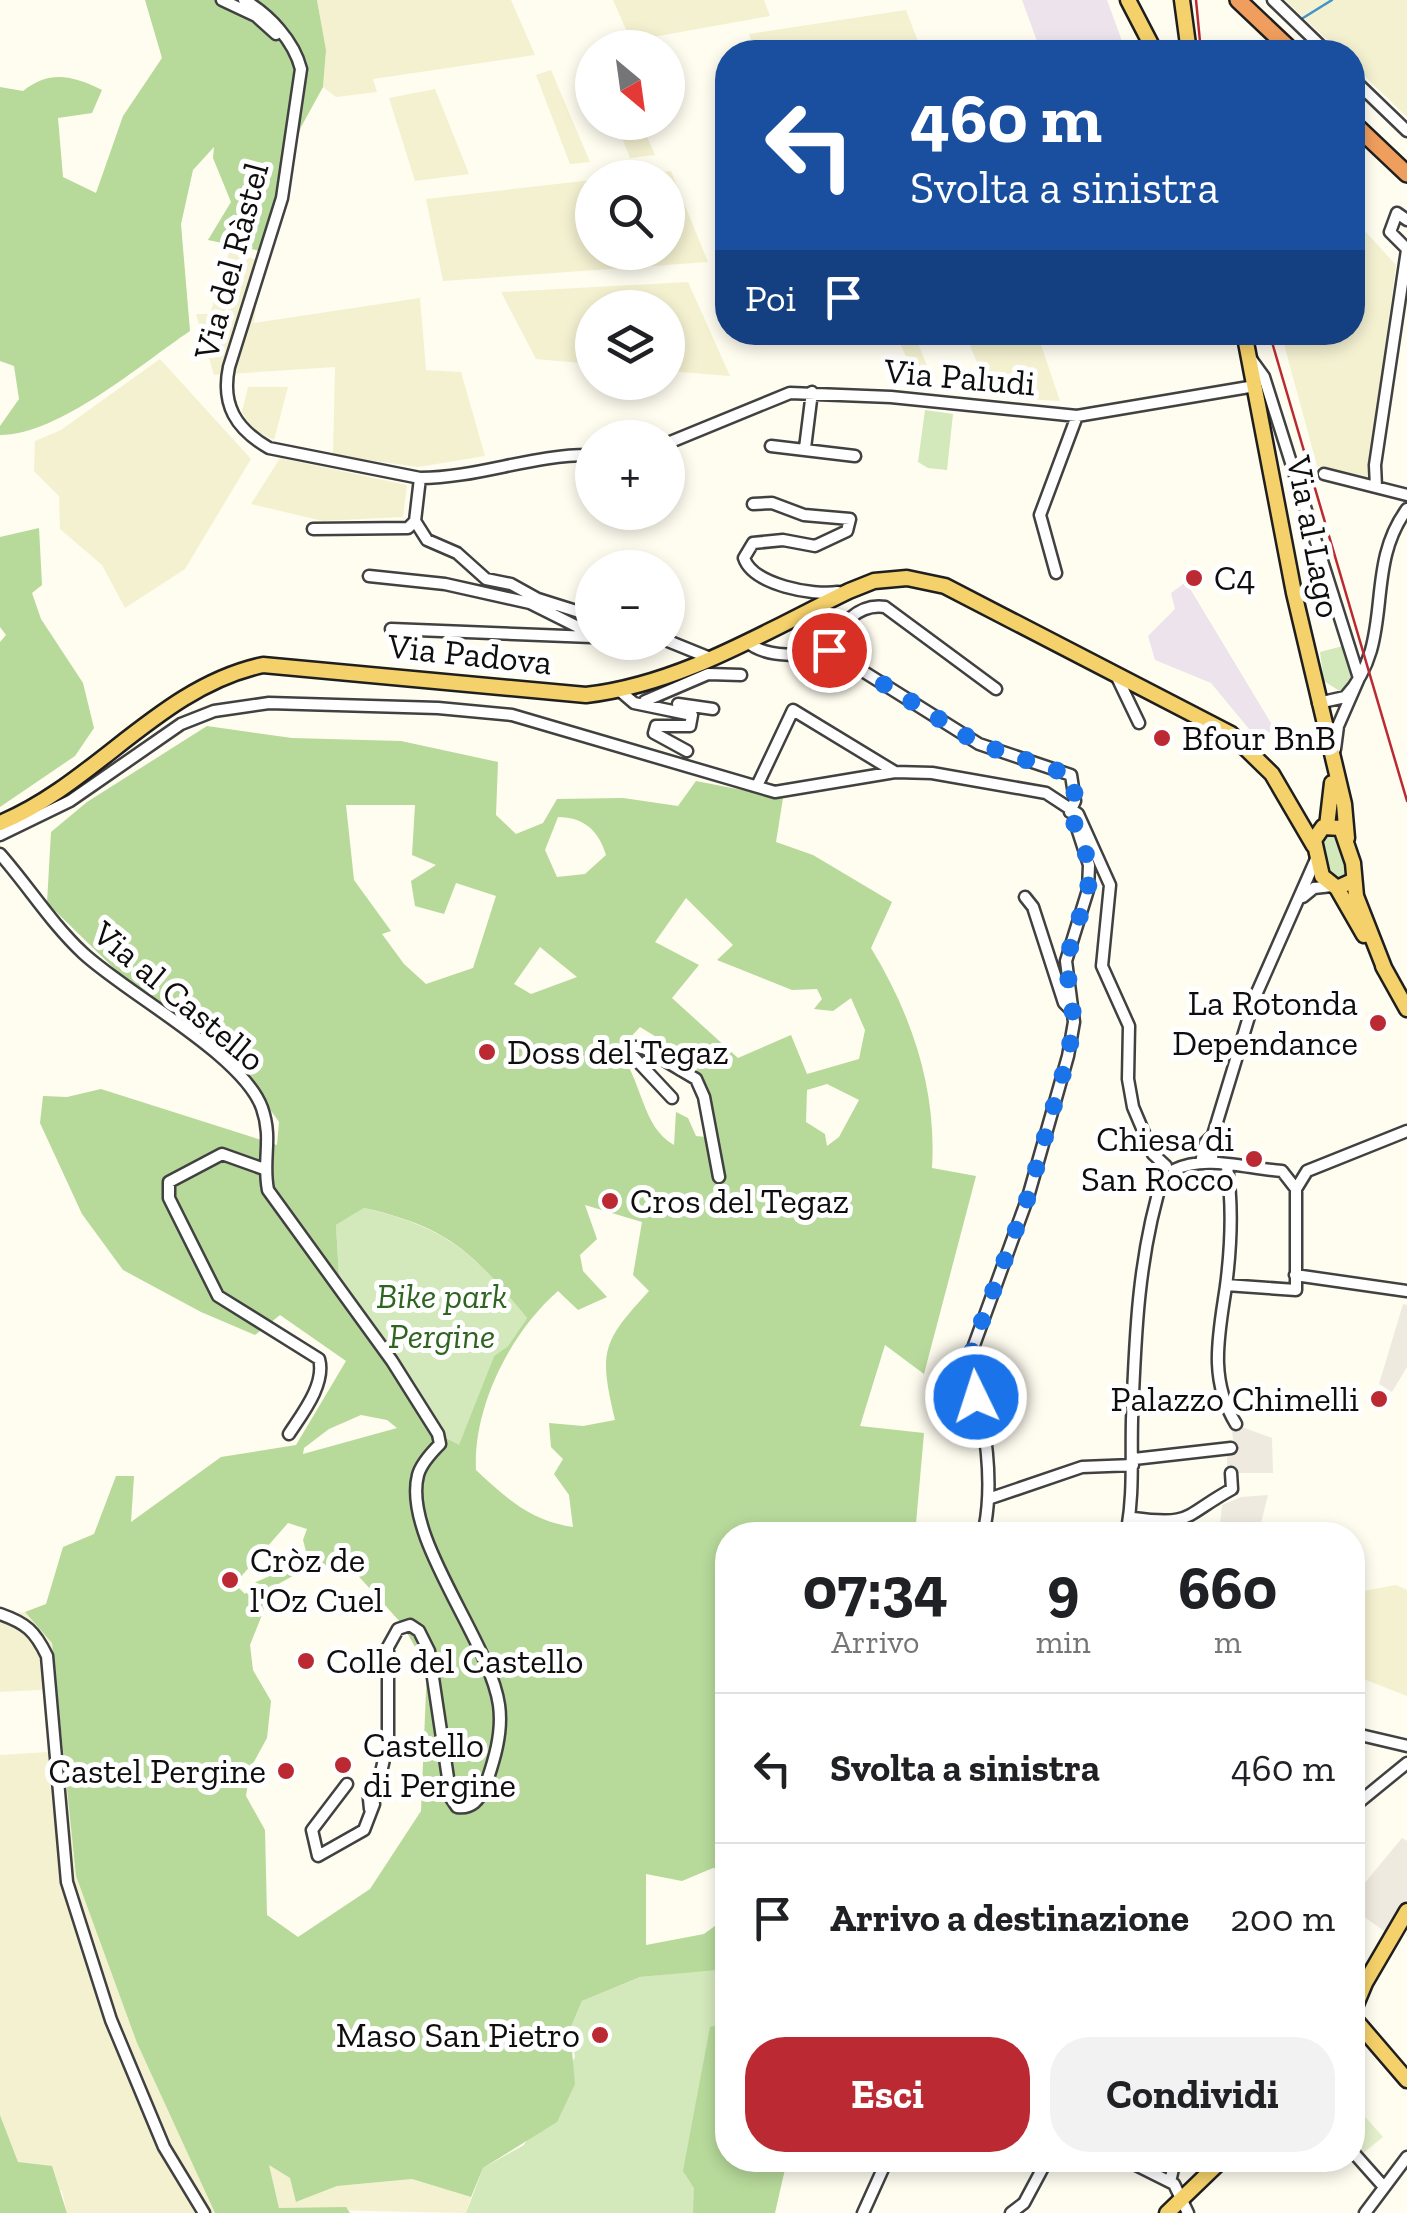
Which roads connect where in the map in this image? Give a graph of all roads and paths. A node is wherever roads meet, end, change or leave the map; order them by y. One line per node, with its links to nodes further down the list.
1 (222, 0): 8 (street)
2 (244, 0): 8 (street, Via del Ràstel)
3 (1128, 0): 9 (main road)
4 (1182, 0): 10 (main road)
5 (1226, 0): 11 (highway)
6 (1238, 0): 12 (highway)
7 (1273, 0): 13 (street)
8 (286, 40): 33 (street, Via del Ràstel)
9 (1150, 40)
10 (1187, 40)
11 (1268, 40)
12 (1280, 40)
13 (1315, 40)
14 (1365, 91): 16 (street)
15 (1365, 122): 18 (highway)
16 (1407, 131)
17 (1365, 134): 19 (highway)
18 (1407, 162)
19 (1407, 174)
20 (1407, 220): 21 (street)
21 (1407, 249): 34 (street)
22 (1247, 345): 23 (main road, Via al Lago)
23 (1250, 357): 24 (main road, Via al Lago); 53 (street)
24 (1255, 386): 26 (street, Via Paludi); 58 (main road, Via al Lago)
25 (812, 392): 26 (street, Via Paludi); 27 (street, Via Paludi); 29 (street)
26 (1077, 416): 40 (street)
27 (685, 436)
28 (771, 446): 29 (street)
29 (805, 448): 31 (street)
30 (575, 456): 33 (street)
31 (855, 456)
32 (1324, 474): 34 (street)
33 (420, 478): 38 (street)
34 (1376, 487): 35 (street)
35 (1407, 495)
36 (753, 504): 42 (street)
37 (1407, 509): 53 (street)
38 (414, 521): 39 (street); 43 (street)
39 (314, 529)
40 (1056, 573)
41 (370, 576): 44 (street)
42 (849, 591): 47 (main road, Via Padova); 51 (main road, Via Padova)
43 (575, 611)
44 (575, 627)
45 (391, 629): 46 (street)
46 (575, 635)
47 (746, 641): 49 (street); 50 (main road, Via Padova)
48 (685, 648): 50 (street)
49 (829, 650): 54 (street); 67 (street)
50 (710, 658): 55 (main road, Via Padova)
51 (1115, 672): 61 (street); 68 (main road, Via Padova)
52 (741, 674): 56 (street)
53 (1359, 678): 58 (street); 59 (street)
54 (996, 689)
55 (620, 692): 57 (street); 69 (main road, Via Padova)
56 (653, 700): 57 (street); 60 (street)
57 (634, 703): 62 (street)
58 (1319, 706): 59 (street); 63 (main road, Via al Lago)
59 (1346, 708): 65 (street)
60 (713, 709)
61 (1140, 723)
62 (687, 751)
63 (1329, 752): 65 (main road); 70 (main road)
64 (895, 772): 66 (street); 66 (street); 67 (street)
65 (1337, 774): 72 (main road)
66 (757, 786): 71 (street)
67 (1070, 812): 79 (street); 85 (street)
68 (1300, 818): 70 (main road, Via Padova); 73 (main road, Via Padova)
69 (0, 823)
70 (1324, 827): 72 (main road, Via Padova); 73 (main road)
71 (0, 835)
72 (1347, 838): 75 (main road)
73 (1315, 852): 75 (main road, Via Padova); 77 (street)
74 (0, 854): 84 (street, Via al Castello)
75 (1340, 885): 77 (street); 78 (main road)
76 (1025, 897): 79 (street)
77 (1298, 902): 82 (street)
78 (1407, 1009)
79 (1071, 1010): 96 (street)
80 (672, 1098): 86 (street)
81 (1407, 1131): 87 (street)
82 (1206, 1162): 83 (street); 85 (street)
83 (1227, 1168): 87 (street); 89 (street)
84 (264, 1169): 92 (street); 106 (street, Via al Castello)
85 (1168, 1170): 94 (street)
86 (719, 1177)
87 (1296, 1189): 88 (street)
88 (1296, 1275): 89 (street); 90 (street)
89 (1226, 1285): 91 (street)
90 (1407, 1291)
91 (1236, 1424)
92 (289, 1434)
93 (1231, 1448): 94 (street)
94 (1134, 1462): 96 (street); 97 (street)
95 (1231, 1473): 101 (street)
96 (991, 1498): 98 (street)
97 (1133, 1518): 99 (street); 100 (street)
98 (986, 1522)
99 (1131, 1522)
100 (1148, 1522)
101 (1183, 1522)
102 (0, 1614): 122 (street)
103 (1365, 1736): 104 (street)
104 (1407, 1746)
105 (1407, 1764): 107 (street)
106 (347, 1784)
107 (1365, 1798)
108 (1407, 1911): 109 (main road)
109 (1365, 1982)
110 (1365, 2030): 111 (main road)
111 (1407, 2080)
112 (1407, 2157): 120 (street)
113 (1365, 2166): 120 (street)
114 (881, 2172): 123 (street)
115 (1041, 2172): 124 (street)
116 (1150, 2172): 119 (street)
117 (1172, 2172): 119 (street)
118 (1209, 2172): 121 (main road)
119 (1170, 2182): 121 (street)
120 (1384, 2187): 127 (street)
121 (1182, 2196): 125 (main road); 126 (street)
122 (204, 2213)
123 (862, 2213)
124 (1011, 2213)
125 (1167, 2213)
126 (1188, 2213)
127 (1365, 2213)

